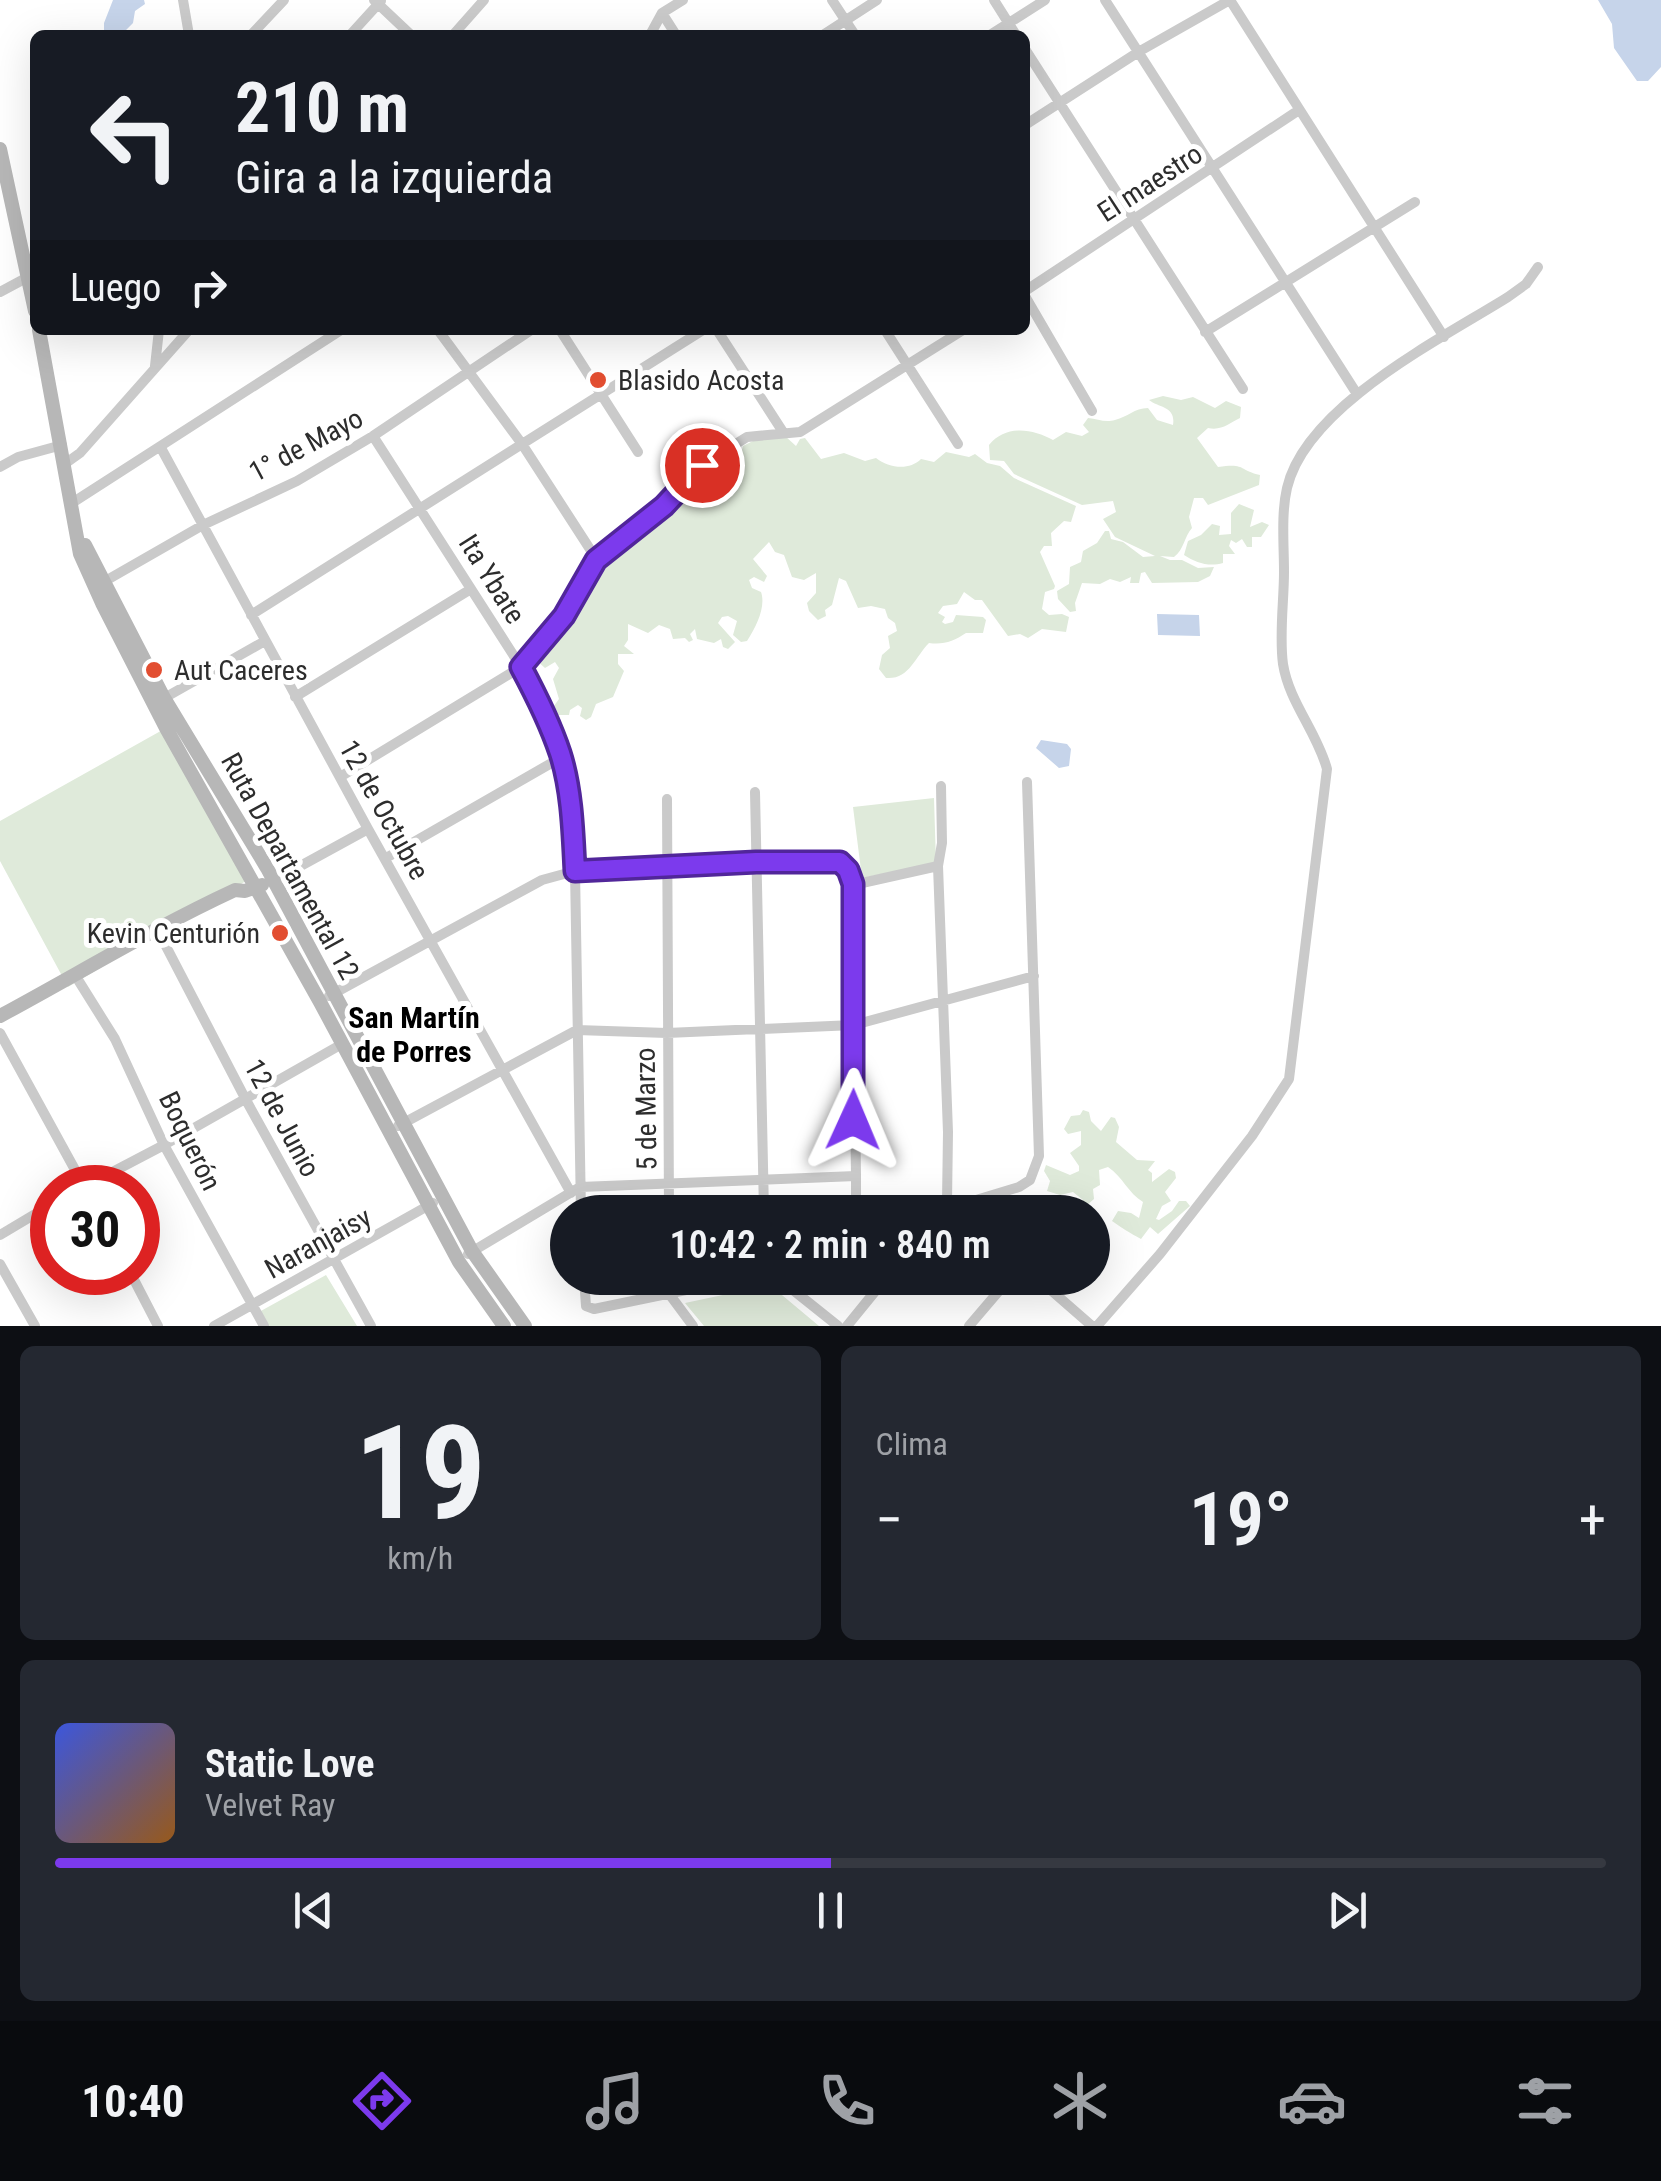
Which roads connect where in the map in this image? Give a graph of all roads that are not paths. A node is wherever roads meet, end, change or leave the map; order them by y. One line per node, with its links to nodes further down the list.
1 (182, 0): 15 (street)
2 (284, 0): 16 (street)
3 (484, 0): 19 (street)
4 (683, 0): 12 (street)
5 (832, 0): 13 (street)
6 (877, 0): 13 (street)
7 (994, 0): 14 (street)
8 (1045, 0): 14 (street)
9 (1105, 0): 26 (street)
10 (1230, 0): 26 (street); 29 (street)
11 (378, 1): 17 (street); 18 (street)
12 (662, 13): 20 (street); 21 (street)
13 (845, 21): 22 (street); 23 (street)
14 (1008, 23): 24 (street); 25 (street)
15 (188, 30)
16 (256, 30)
17 (354, 30)
18 (406, 30)
19 (457, 30)
20 (653, 30)
21 (673, 30)
22 (830, 30)
23 (851, 30)
24 (998, 30)
25 (1013, 30)
26 (1140, 51): 28 (street); 32 (street)
27 (1030, 57): 28 (street)
28 (1060, 103): 30 (street); 34 (street)
29 (1298, 110): 32 (street, El maestro); 35 (street)
30 (1030, 122)
31 (0, 149): 37 (main road)
32 (1214, 168): 34 (street, El maestro); 38 (street)
33 (1415, 202): 35 (street)
34 (1134, 220): 40 (street, El maestro); 43 (street)
35 (1374, 228): 38 (street); 55 (street)
36 (1538, 267): 55 (street)
37 (28, 277): 39 (main road); 41 (street)
38 (1286, 282): 43 (street); 60 (street)
39 (30, 287)
40 (1030, 290)
41 (0, 292)
42 (1030, 302): 62 (street)
43 (1205, 332): 59 (street)
44 (40, 335): 67 (main road, Ruta Departamental 12)
45 (158, 335): 57 (street)
46 (184, 335): 57 (street)
47 (333, 335): 68 (street)
48 (441, 335): 58 (street)
49 (524, 335): 58 (street, 1° de Mayo)
50 (563, 335): 61 (street)
51 (695, 335): 61 (street)
52 (720, 335): 63 (street)
53 (888, 335): 56 (street)
54 (954, 335): 56 (street)
55 (1444, 337): 60 (street)
56 (907, 365): 63 (street); 66 (street)
57 (155, 367): 70 (street)
58 (467, 372): 64 (street, 1° de Mayo); 65 (street)
59 (1243, 389)
60 (1356, 394): 154 (street)
61 (601, 395): 65 (street); 69 (street)
62 (1092, 411)
63 (783, 432): 75 (street)
64 (372, 436): 73 (street, Ita Ybate); 74 (street, 1° de Mayo)
65 (522, 444): 73 (street); 75 (street)
66 (958, 444)
67 (62, 445): 70 (main road, Ruta Departamental 12); 71 (street)
68 (162, 448): 72 (street); 74 (street, 12 de Octubre)
69 (638, 452)
70 (66, 464): 72 (main road, Ruta Departamental 12)
71 (0, 467)
72 (72, 503): 76 (main road, Ruta Departamental 12)
73 (422, 510): 77 (street, Ita Ybate); 78 (street)
74 (203, 524): 76 (street, 1° de Mayo); 78 (street, 12 de Octubre)
75 (596, 560): 80 (street)
76 (100, 584): 82 (main road, Ruta Departamental 12)
77 (471, 589): 80 (street, Ita Ybate); 81 (street)
78 (251, 614): 79 (street, 12 de Octubre)
79 (265, 641): 81 (street, 12 de Octubre); 82 (street)
80 (521, 667): 83 (street, Ita Ybate); 84 (street)
81 (295, 697): 84 (street, 12 de Octubre)
82 (159, 701): 95 (main road, Ruta Departamental 12); 97 (main road, Ruta Departamental 12)
83 (562, 757): 90 (street); 94 (street, Ita Ybate)
84 (340, 778): 89 (street, 12 de Octubre)
85 (1027, 782): 101 (street)
86 (942, 786): 92 (street)
87 (755, 792): 91 (street)
88 (667, 799): 93 (street, 5 de Marzo)
89 (368, 829): 90 (street, 12 de Octubre); 95 (street)
90 (386, 858): 99 (street, 12 de Octubre)
91 (756, 862): 93 (street); 96 (street); 107 (street)
92 (938, 866): 96 (street); 103 (street)
93 (667, 868): 94 (street); 108 (street, 5 de Marzo)
94 (575, 871): 99 (street); 106 (street, Ita Ybate)
95 (273, 881): 97 (main road); 102 (main road, Ruta Departamental 12)
96 (853, 884): 105 (street)
97 (250, 889): 98 (main road); 102 (main road, Ruta Departamental 12)
98 (158, 931): 100 (main road); 112 (street, 12 de Junio)
99 (429, 940): 102 (street); 111 (street, 12 de Octubre)
100 (75, 975): 104 (main road); 114 (street, Boquerón)
101 (1034, 976): 103 (street); 126 (street)
102 (326, 998): 110 (main road, Ruta Departamental 12); 113 (main road, Ruta Departamental 12)
103 (944, 999): 105 (street); 125 (street)
104 (0, 1016)
105 (854, 1025): 107 (street); 117 (street)
106 (576, 1030): 108 (street); 111 (street); 120 (street, Ita Ybate)
107 (760, 1030): 108 (street); 118 (street)
108 (667, 1033): 119 (street, 5 de Marzo)
109 (0, 1034): 115 (street)
110 (342, 1044): 112 (street); 113 (main road, Ruta Departamental 12)
111 (502, 1068): 113 (street); 120 (street, 12 de Octubre)
112 (246, 1100): 114 (street); 132 (street, 12 de Junio)
113 (395, 1127): 127 (main road, Ruta Departamental 12); 128 (main road, Ruta Departamental 12)
114 (164, 1145): 116 (street); 142 (street, Boquerón)
115 (72, 1165)
116 (126, 1165)
117 (856, 1176): 118 (street); 124 (street)
118 (763, 1180): 119 (street); 123 (street)
119 (669, 1184): 120 (street); 122 (street, 5 de Marzo)
120 (576, 1190): 121 (street, Ita Ybate); 131 (street)
121 (577, 1195)
122 (669, 1195)
123 (763, 1195)
124 (856, 1195)
125 (952, 1195)
126 (992, 1195)
127 (443, 1198): 128 (street, Naranjaisy); 131 (main road, Ruta Departamental 12)
128 (428, 1206): 132 (street, Naranjaisy); 133 (main road, Ruta Departamental 12)
129 (30, 1217): 130 (street)
130 (0, 1235)
131 (472, 1251): 133 (street); 149 (main road, Ruta Departamental 12)
132 (333, 1259): 142 (street, Naranjaisy); 147 (street, 12 de Junio)
133 (459, 1262): 148 (main road, Ruta Departamental 12)
134 (0, 1264): 143 (street)
135 (142, 1295): 144 (street)
136 (585, 1295): 137 (street)
137 (670, 1295): 150 (street)
138 (799, 1295): 151 (street)
139 (872, 1295): 152 (street)
140 (995, 1295): 153 (street)
141 (1057, 1295): 154 (street)
142 (251, 1306): 145 (street, Naranjaisy); 146 (street, Boquerón)
143 (35, 1326)
144 (158, 1326)
145 (214, 1326)
146 (264, 1326)
147 (371, 1326)
148 (504, 1326)
149 (524, 1326)
150 (693, 1326)
151 (838, 1326)
152 (847, 1326)
153 (969, 1326)
154 (1095, 1326)

